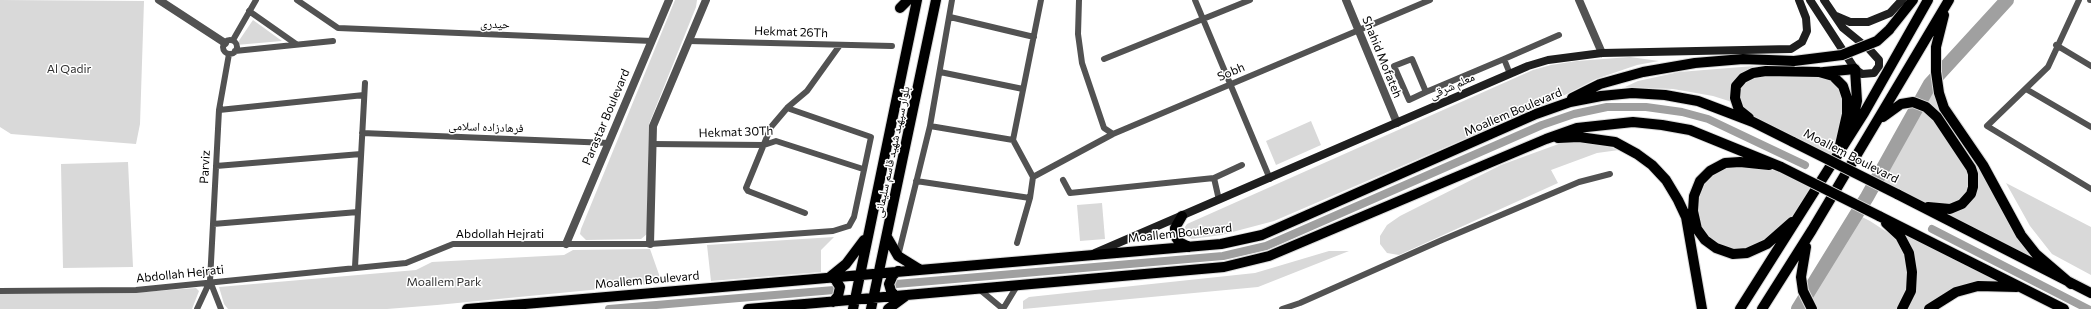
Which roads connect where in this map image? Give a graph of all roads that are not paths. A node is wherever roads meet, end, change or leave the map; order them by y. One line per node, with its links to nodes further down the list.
1 (159, 0): 35 (street)
2 (256, 0): 26 (street)
3 (297, 0): 33 (street, حیدری)
4 (669, 0): 33 (street, Parastar Boulevard)
5 (706, 0): 34 (street)
6 (908, 0): 25 (main road)
7 (917, 0): 94 (main road, بلوار سپهبد شهید قاسم سلیمانی)
8 (936, 0): 95 (main road, بلوار سپهبد شهید قاسم سلیمانی)
9 (952, 0): 27 (street)
10 (1041, 0): 31 (street)
11 (1079, 0): 65 (street)
12 (1195, 0): 28 (street)
13 (1250, 0): 28 (street)
14 (1346, 0): 29 (street, Shahid Mofateh)
15 (1430, 0): 29 (street, Sobh)
16 (1579, 0): 41 (street)
17 (1799, 0): 41 (main road, معلم شرقی)
18 (1810, 0): 46 (main road)
19 (1902, 0): 24 (main road)
20 (1913, 0): 58 (main road, bridge)
21 (1928, 0): 71 (main road)
22 (1949, 0): 60 (main road); 109 (main road)
23 (2079, 0): 38 (street)
24 (1825, 4): 46 (main road)
25 (900, 8)
26 (249, 11): 35 (street); 36 (street)
27 (950, 17): 31 (street); 47 (street)
28 (1203, 19): 43 (street); 51 (street)
29 (1358, 30): 51 (street, Sobh); 61 (street, Shahid Mofateh)
30 (1559, 35): 44 (street)
31 (1034, 37): 52 (street)
32 (333, 41): 36 (street)
33 (652, 41): 68 (street, Parastar Boulevard)
34 (689, 41): 37 (street, Hekmat 26Th); 69 (street)
35 (229, 42): 40 (street); 42 (street)
36 (296, 44): 40 (street)
37 (840, 45): 39 (street, Hekmat 26Th); 56 (street)
38 (2056, 45): 45 (street); 53 (street)
39 (892, 46)
40 (236, 51): 42 (street)
41 (1602, 53): 49 (main road, معلم شرقی)
42 (229, 54): 57 (street, Parviz)
43 (1104, 59)
44 (1504, 59): 49 (street); 54 (street)
45 (2091, 66)
46 (1855, 69): 48 (main road); 71 (main road)
47 (940, 72): 52 (street); 62 (street)
48 (1819, 72): 59 (main road); 71 (main road)
49 (1510, 74): 61 (main road, معلم شرقی)
50 (365, 83): 55 (street)
51 (1230, 84): 65 (street, Sobh); 80 (street)
52 (1022, 89): 67 (street)
53 (2026, 89): 63 (street); 83 (street)
54 (1426, 92): 54 (street)
55 (364, 95): 57 (street); 64 (street)
56 (787, 108): 70 (street); 76 (street, Abdollah Hejrati)
57 (219, 110): 74 (street, Parviz)
58 (1536, 114): 59 (main road, Moallem Boulevard); 99 (main road, Moallem Boulevard)
59 (1753, 122): 86 (main road, Moallem Boulevard, bridge)
60 (1878, 122): 86 (main road); 93 (main road)
61 (1397, 123): 80 (main road, معلم شرقی)
62 (930, 126): 67 (street); 82 (street)
63 (2091, 127)
64 (362, 133): 68 (street, فرهادزاده اسلامی); 72 (street)
65 (1113, 134): 78 (street, Sobh)
66 (1546, 139): 75 (main road); 110 (main road); 130 (main road)
67 (1013, 140): 78 (street)
68 (609, 143): 97 (street, Parastar Boulevard)
69 (652, 144): 70 (street, Hekmat 30Th); 98 (street)
70 (764, 145): 76 (street, Hekmat 30Th); 89 (street)
71 (1839, 152): 87 (main road)
72 (361, 154): 74 (street); 88 (street)
73 (1242, 165): 79 (street)
74 (216, 166): 92 (street, Parviz)
75 (1781, 167): 87 (main road); 91 (main road, bridge)
76 (863, 170): 98 (street, Abdollah Hejrati)
77 (1610, 174): 129 (street)
78 (1033, 177): 84 (street)
79 (1214, 178): 81 (street); 85 (street)
80 (1270, 179): 85 (main road, معلم شرقی)
81 (1063, 180)
82 (916, 181): 84 (street); 100 (street)
83 (2091, 189)
84 (1030, 198): 96 (street)
85 (1219, 200): 90 (main road, معلم شرقی)
86 (1920, 206): 109 (main road, Moallem Boulevard)
87 (1803, 211): 131 (main road)
88 (358, 212): 92 (street); 102 (street)
89 (805, 213)
90 (1182, 216): 99 (main road); 101 (main road, معلم شرقی)
91 (1878, 216): 111 (main road); 134 (main road)
92 (213, 224): 108 (street, Parviz)
93 (1812, 230): 132 (main road); 133 (main road)
94 (866, 237): 106 (main road, بلوار سپهبد شهید قاسم سلیمانی); 107 (main road)
95 (887, 237): 100 (main road); 105 (main road, بلوار سپهبد شهید قاسم سلیمانی)
96 (1017, 243)
97 (566, 244): 98 (street, Abdollah Hejrati); 102 (street, Abdollah Hejrati)
98 (650, 244)
99 (1189, 247): 101 (main road, Moallem Boulevard)
100 (898, 256): 103 (main road)
101 (1089, 256): 103 (main road, Moallem Boulevard)
102 (355, 267): 108 (street, Abdollah Hejrati)
103 (919, 269): 104 (main road, Moallem Boulevard)
104 (898, 271): 105 (main road, Moallem Boulevard); 116 (main road)
105 (879, 273): 106 (main road, Moallem Boulevard); 117 (main road, بلوار سپهبد شهید قاسم سلیمانی)
106 (859, 275): 107 (main road, Moallem Boulevard); 120 (main road, بلوار سپهبد شهید قاسم سلیمانی)
107 (830, 278): 118 (main road); 123 (main road, Moallem Boulevard)
108 (210, 282): 113 (street, Abdollah Hejrati); 121 (street, Parviz); 122 (street, Parviz)
109 (2071, 284): 114 (main road, Moallem Boulevard)
110 (1017, 286): 112 (main road); 128 (street)
111 (2020, 287): 135 (main road); 136 (main road)
112 (978, 289): 115 (main road); 128 (street)
113 (0, 291)
114 (2091, 293)
115 (907, 295): 116 (main road); 127 (main road)
116 (895, 296): 117 (main road)
117 (874, 298): 120 (main road); 126 (main road, بلوار سپهبد شهید قاسم سلیمانی)
118 (833, 302): 119 (main road); 120 (main road)
119 (808, 304): 124 (main road); 125 (main road)
120 (853, 304)
121 (197, 309)
122 (221, 309)
123 (468, 309)
124 (748, 309)
125 (821, 309)
126 (871, 309)
127 (888, 309)
128 (1003, 309)
129 (1282, 309)
130 (1702, 309)
131 (1740, 309)
132 (1762, 309)
133 (1812, 309)
134 (1902, 309)
135 (1929, 309)
136 (2064, 309)

